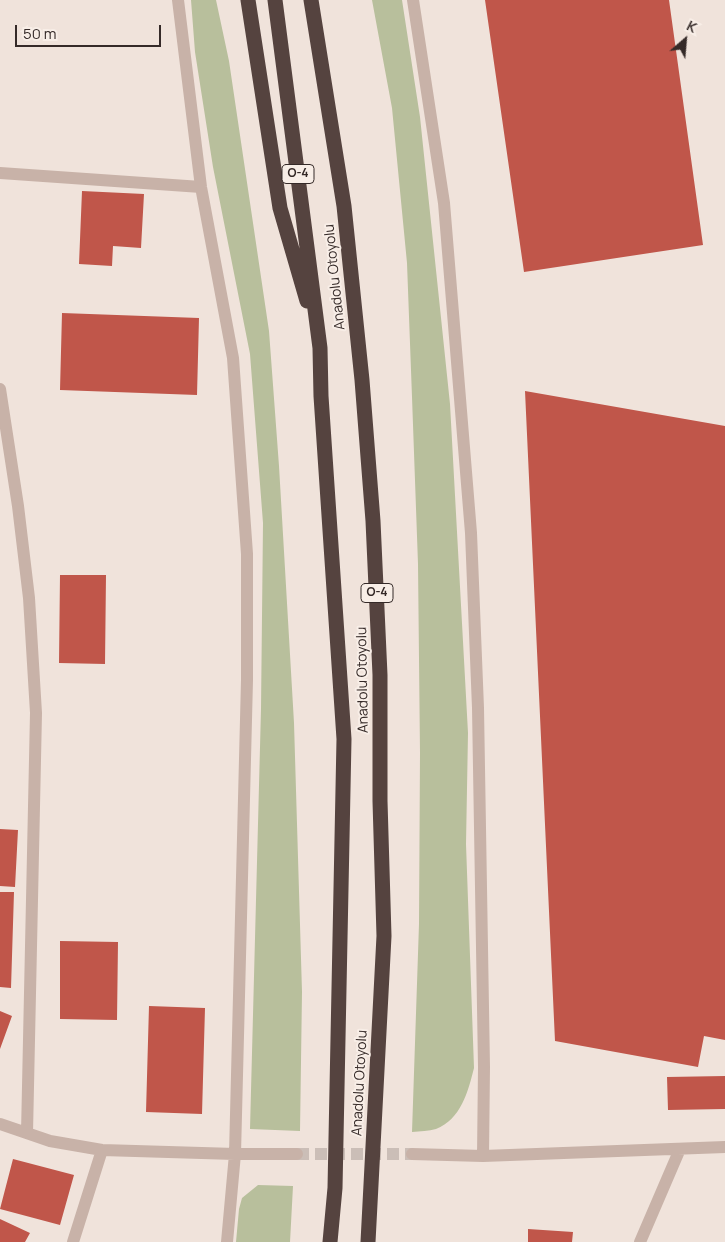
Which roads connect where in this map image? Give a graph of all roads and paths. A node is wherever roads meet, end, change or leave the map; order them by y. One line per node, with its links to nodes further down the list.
1 (178, 0): 7 (street)
2 (248, 0): 8 (highway)
3 (275, 0): 8 (highway, Anadolu Otoyolu / O-4)
4 (310, 0): 22 (highway, Anadolu Otoyolu / O-4)
5 (413, 0): 18 (street)
6 (0, 173): 7 (street)
7 (201, 186): 15 (street)
8 (320, 348): 21 (highway, Anadolu Otoyolu / O-4)
9 (0, 389): 11 (street)
10 (1, 1125): 11 (street)
11 (27, 1134): 14 (street)
12 (725, 1147): 13 (street)
13 (680, 1149): 18 (street); 23 (street)
14 (102, 1150): 15 (street); 19 (street)
15 (235, 1154): 16 (street); 20 (street)
16 (297, 1154)
17 (412, 1154): 18 (street)
18 (483, 1156)
19 (73, 1242)
20 (227, 1242)
21 (330, 1242)
22 (368, 1242)
23 (640, 1242)

